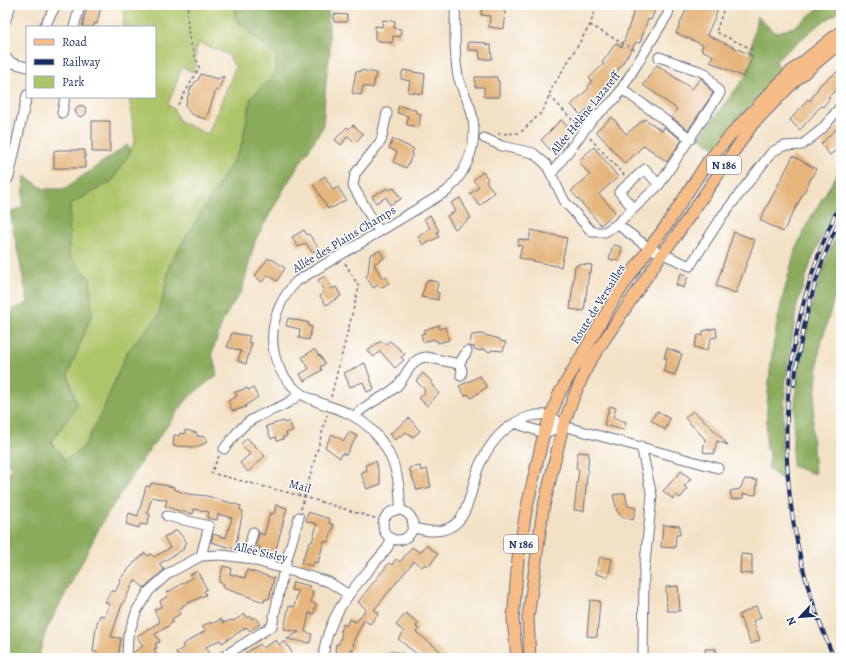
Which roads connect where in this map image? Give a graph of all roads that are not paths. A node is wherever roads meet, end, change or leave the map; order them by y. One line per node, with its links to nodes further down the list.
1 (11, 5): 6 (street)
2 (56, 5): 7 (street)
3 (80, 5): 8 (street)
4 (455, 5): 27 (street, Allée des Plains Champs)
5 (670, 5): 14 (street, Allée Hélène Lazareff)
6 (5, 22)
7 (45, 26)
8 (74, 26)
9 (841, 31): 28 (main road, Route de Versailles / N 186)
10 (841, 42): 29 (main road, Route de Versailles / N 186)
11 (659, 56): 20 (street)
12 (5, 57): 13 (street)
13 (26, 67)
14 (622, 89): 20 (street); 22 (street, Allée Hélène Lazareff)
15 (27, 98): 23 (street)
16 (65, 98): 18 (street)
17 (841, 106): 29 (street)
18 (62, 113)
19 (387, 113): 27 (street)
20 (691, 139): 24 (street)
21 (487, 140): 22 (street)
22 (552, 173): 26 (street)
23 (5, 181)
24 (659, 185): 25 (street); 25 (street)
25 (633, 208): 26 (street)
26 (617, 224): 28 (street)
27 (379, 231): 33 (street, Allée des Plains Champs)
28 (649, 248): 29 (street); 35 (main road, Route de Versailles / N 186)
29 (662, 254): 37 (main road, Route de Versailles / N 186)
30 (467, 351): 31 (street)
31 (459, 364): 32 (street); 34 (street)
32 (461, 376)
33 (300, 393): 34 (street, Allée des Plains Champs); 40 (street)
34 (355, 416): 42 (street, Allée des Plains Champs)
35 (550, 416): 36 (street); 37 (street); 38 (main road, Route de Versailles / N 186)
36 (515, 423): 38 (street); 45 (street)
37 (565, 427): 38 (street); 39 (street); 56 (main road, Route de Versailles / N 186)
38 (544, 432): 55 (main road, Route de Versailles / N 186)
39 (641, 446): 41 (street); 57 (street)
40 (224, 449)
41 (718, 468)
42 (400, 509): 45 (street); 47 (street)
43 (167, 516): 48 (street)
44 (299, 517): 50 (street)
45 (414, 528): 47 (street)
46 (253, 532): 49 (street)
47 (391, 538): 51 (street)
48 (201, 556): 49 (street, Allée Sisley); 52 (street, Allée Sisley)
49 (246, 558): 50 (street, Allée Sisley)
50 (284, 569): 51 (street, Allée Sisley); 53 (street)
51 (349, 595): 54 (street)
52 (127, 658)
53 (221, 658)
54 (323, 658)
55 (517, 658)
56 (530, 658)
57 (643, 658)

